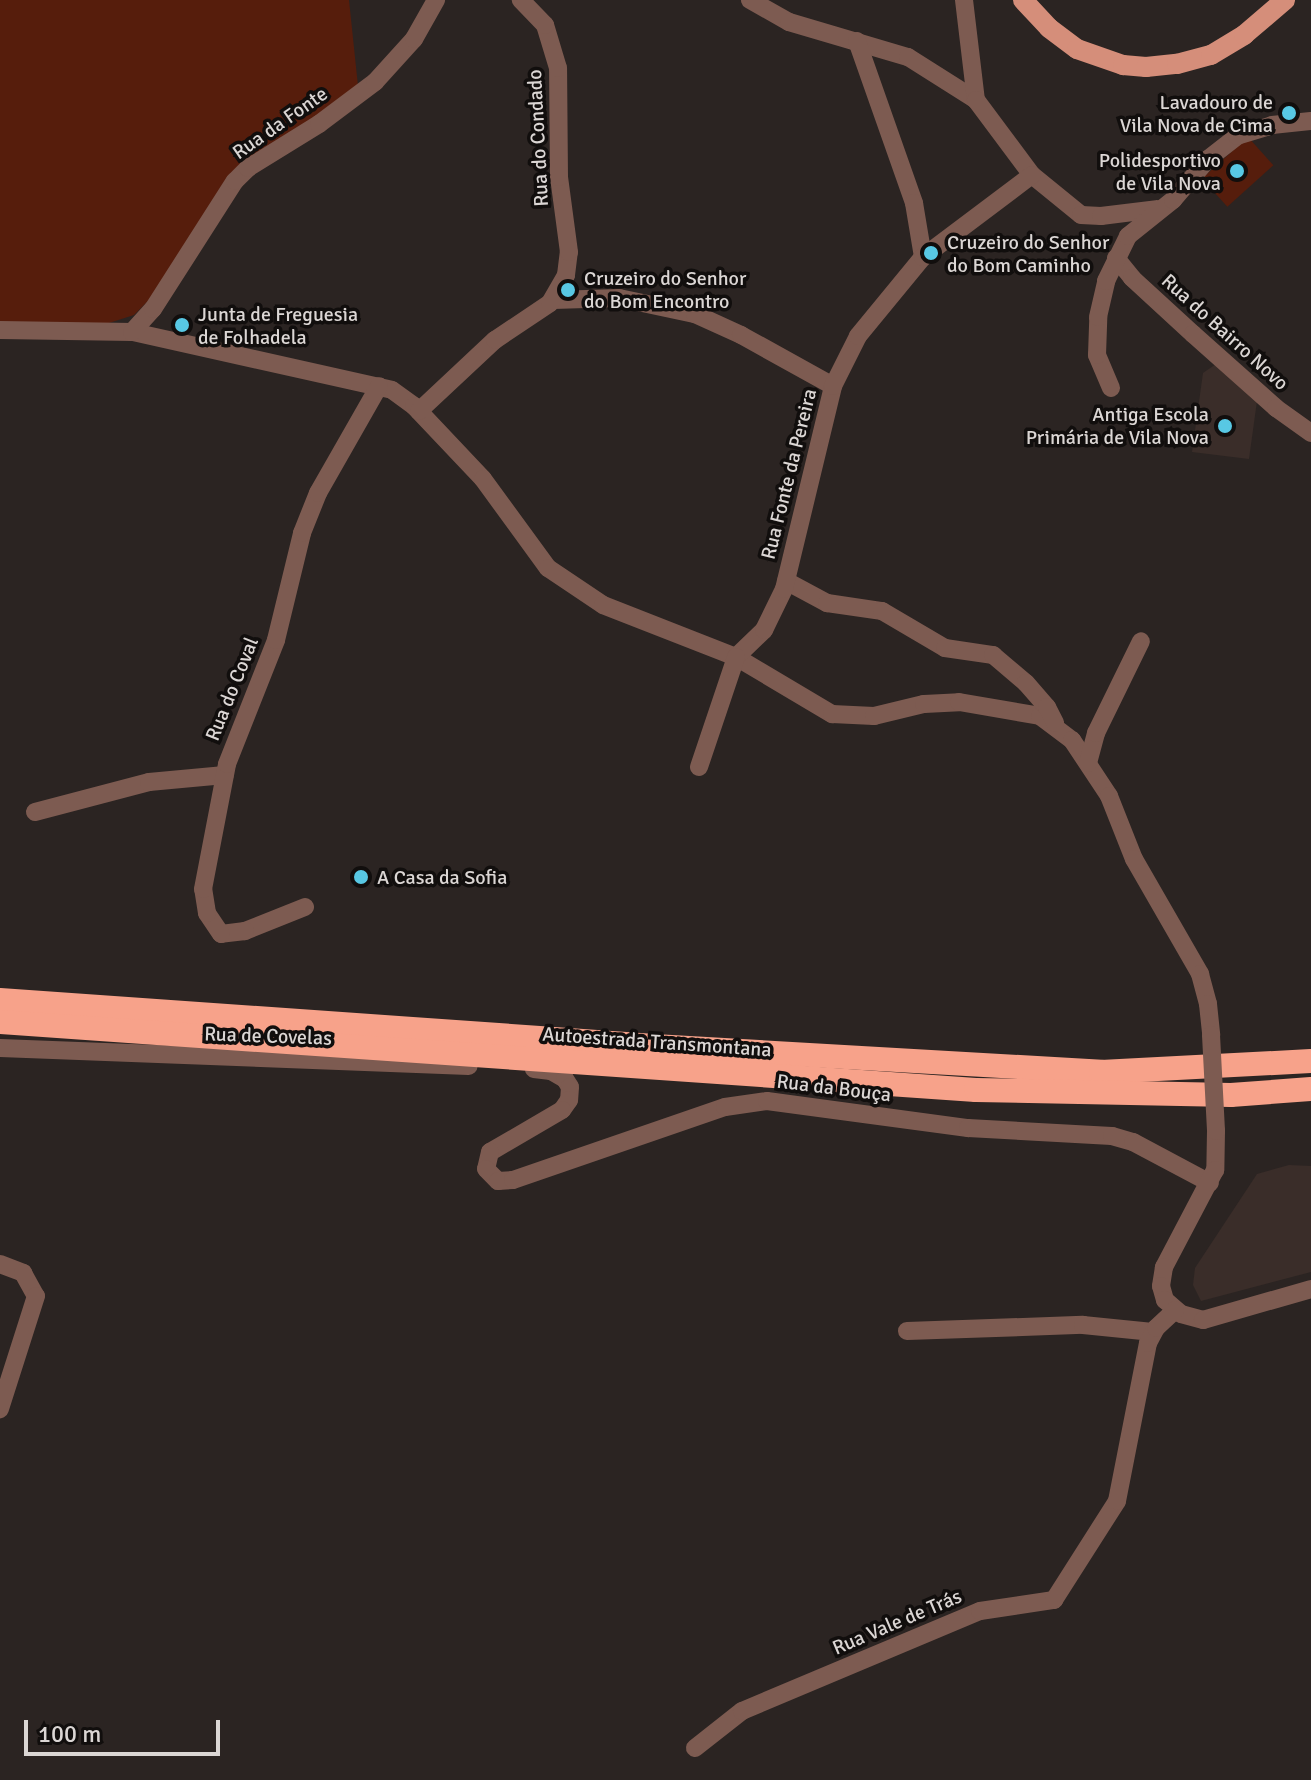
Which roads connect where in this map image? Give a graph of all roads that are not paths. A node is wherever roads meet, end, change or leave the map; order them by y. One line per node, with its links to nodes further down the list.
1 (436, 0): 18 (street, Rua da Fonte)
2 (521, 0): 14 (street, Rua do Condado)
3 (750, 0): 7 (street)
4 (964, 0): 8 (street)
5 (1023, 0): 6 (main road)
6 (1285, 0)
7 (857, 41): 8 (street); 12 (street)
8 (976, 100): 10 (street)
9 (1311, 121): 11 (street)
10 (1032, 175): 11 (street); 12 (street, Rua Fonte da Pereira)
11 (1160, 208): 13 (street)
12 (923, 257): 20 (street, Rua Fonte da Pereira)
13 (1116, 258): 21 (street); 23 (street, Rua do Bairro Novo)
14 (568, 269): 15 (street); 16 (street)
15 (592, 297): 16 (street); 20 (street)
16 (553, 300): 22 (street)
17 (0, 330): 18 (street)
18 (132, 332): 19 (street)
19 (379, 386): 22 (street); 30 (street, Rua do Coval)
20 (833, 386): 24 (street, Rua Fonte da Pereira)
21 (1111, 388)
22 (419, 411): 26 (street)
23 (1311, 433)
24 (786, 581): 26 (street, Rua Fonte da Pereira); 27 (street)
25 (1141, 641): 28 (street)
26 (736, 657): 27 (street); 29 (street)
27 (1057, 726): 28 (street)
28 (1088, 763): 40 (street, bridge)
29 (699, 767)
30 (225, 775): 31 (street); 32 (street, Rua do Coval)
31 (35, 812)
32 (305, 907)
33 (0, 1000): 36 (highway, Autoestrada Transmontana)
34 (0, 1022): 36 (highway, Autoestrada Transmontana)
35 (0, 1048): 38 (street, Rua de Covelas)
36 (654, 1055): 37 (highway, Autoestrada Transmontana); 39 (highway, Autoestrada Transmontana)
37 (1311, 1061)
38 (534, 1069): 40 (street, Rua da Bouça)
39 (1311, 1089)
40 (1210, 1183): 43 (street)
41 (0, 1264): 46 (street)
42 (1311, 1289): 43 (street)
43 (1175, 1310): 45 (street)
44 (907, 1331): 45 (street)
45 (1153, 1332): 47 (street, Rua Vale de Trás)
46 (0, 1409)
47 (695, 1748)

